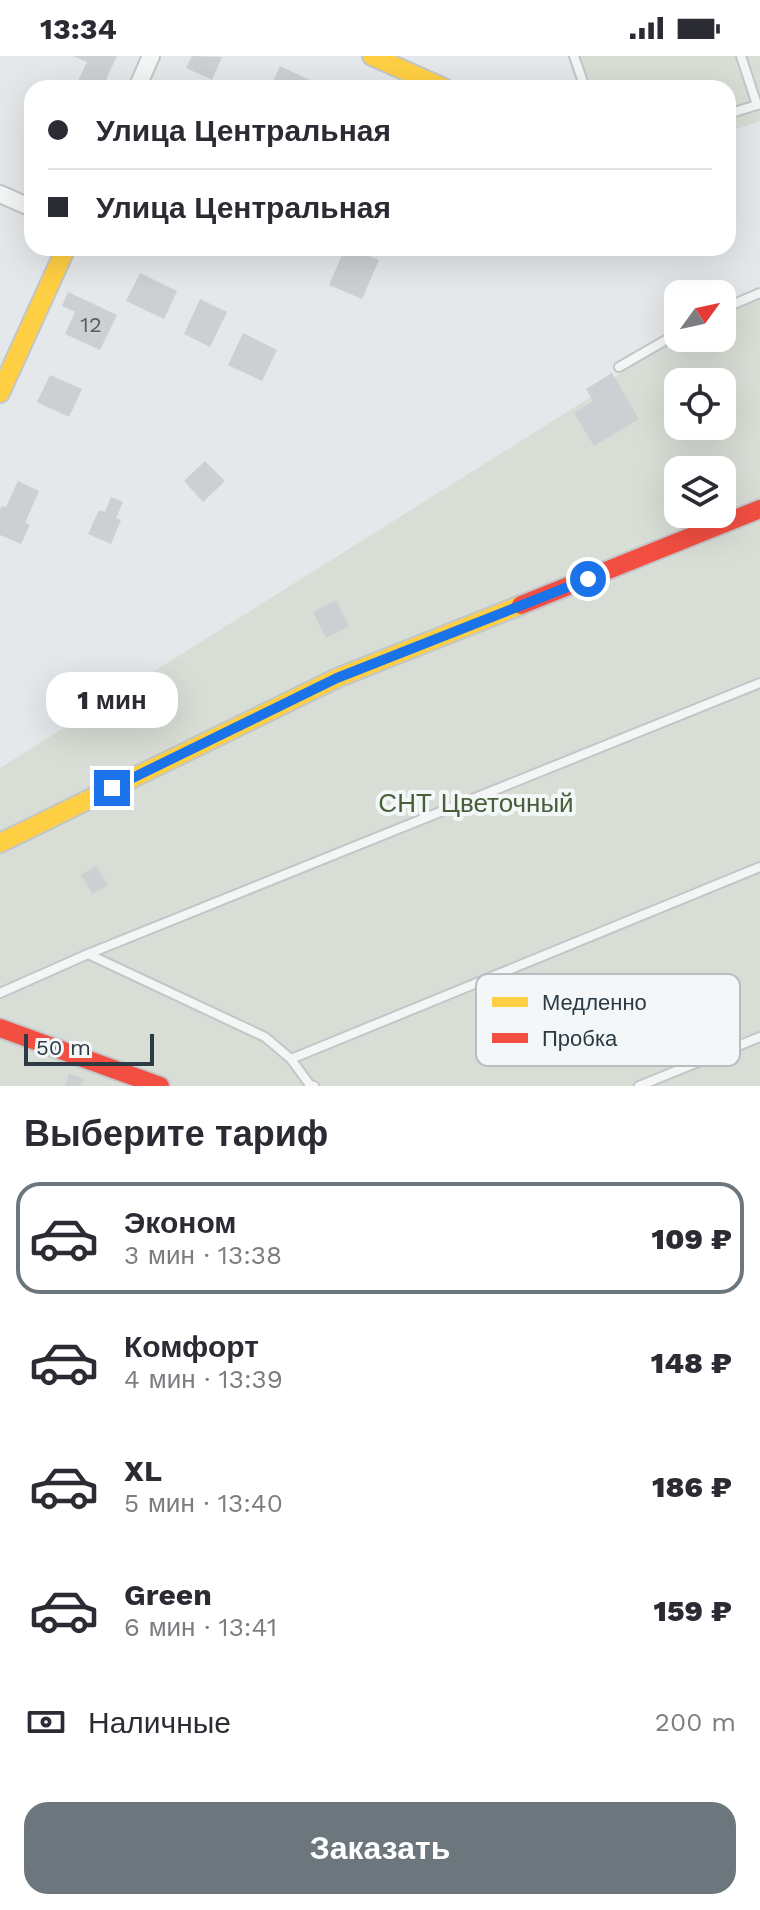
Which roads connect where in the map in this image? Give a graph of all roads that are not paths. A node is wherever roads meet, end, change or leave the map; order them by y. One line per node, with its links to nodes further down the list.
1 (151, 56): 5 (street)
2 (372, 56): 6 (street)
3 (574, 56): 7 (lane)
4 (741, 56): 8 (lane)
5 (140, 80)
6 (426, 80)
7 (582, 80)
8 (759, 104): 9 (lane)
9 (736, 111)
10 (0, 194): 11 (street)
11 (24, 204)
12 (62, 256): 17 (street)
13 (760, 293): 14 (lane)
14 (736, 303)
15 (664, 341): 16 (lane)
16 (619, 367)
17 (0, 393)
18 (760, 509): 20 (street)
19 (760, 683): 22 (lane)
20 (0, 843)
21 (760, 867): 23 (lane)
22 (88, 954): 25 (lane); 29 (lane)
23 (499, 974)
24 (476, 983): 29 (lane)
25 (0, 993)
26 (0, 1028): 31 (street)
27 (760, 1037): 28 (lane)
28 (740, 1045)
29 (291, 1059): 32 (lane)
30 (688, 1066): 33 (lane)
31 (160, 1086)
32 (314, 1086)
33 (639, 1086)

